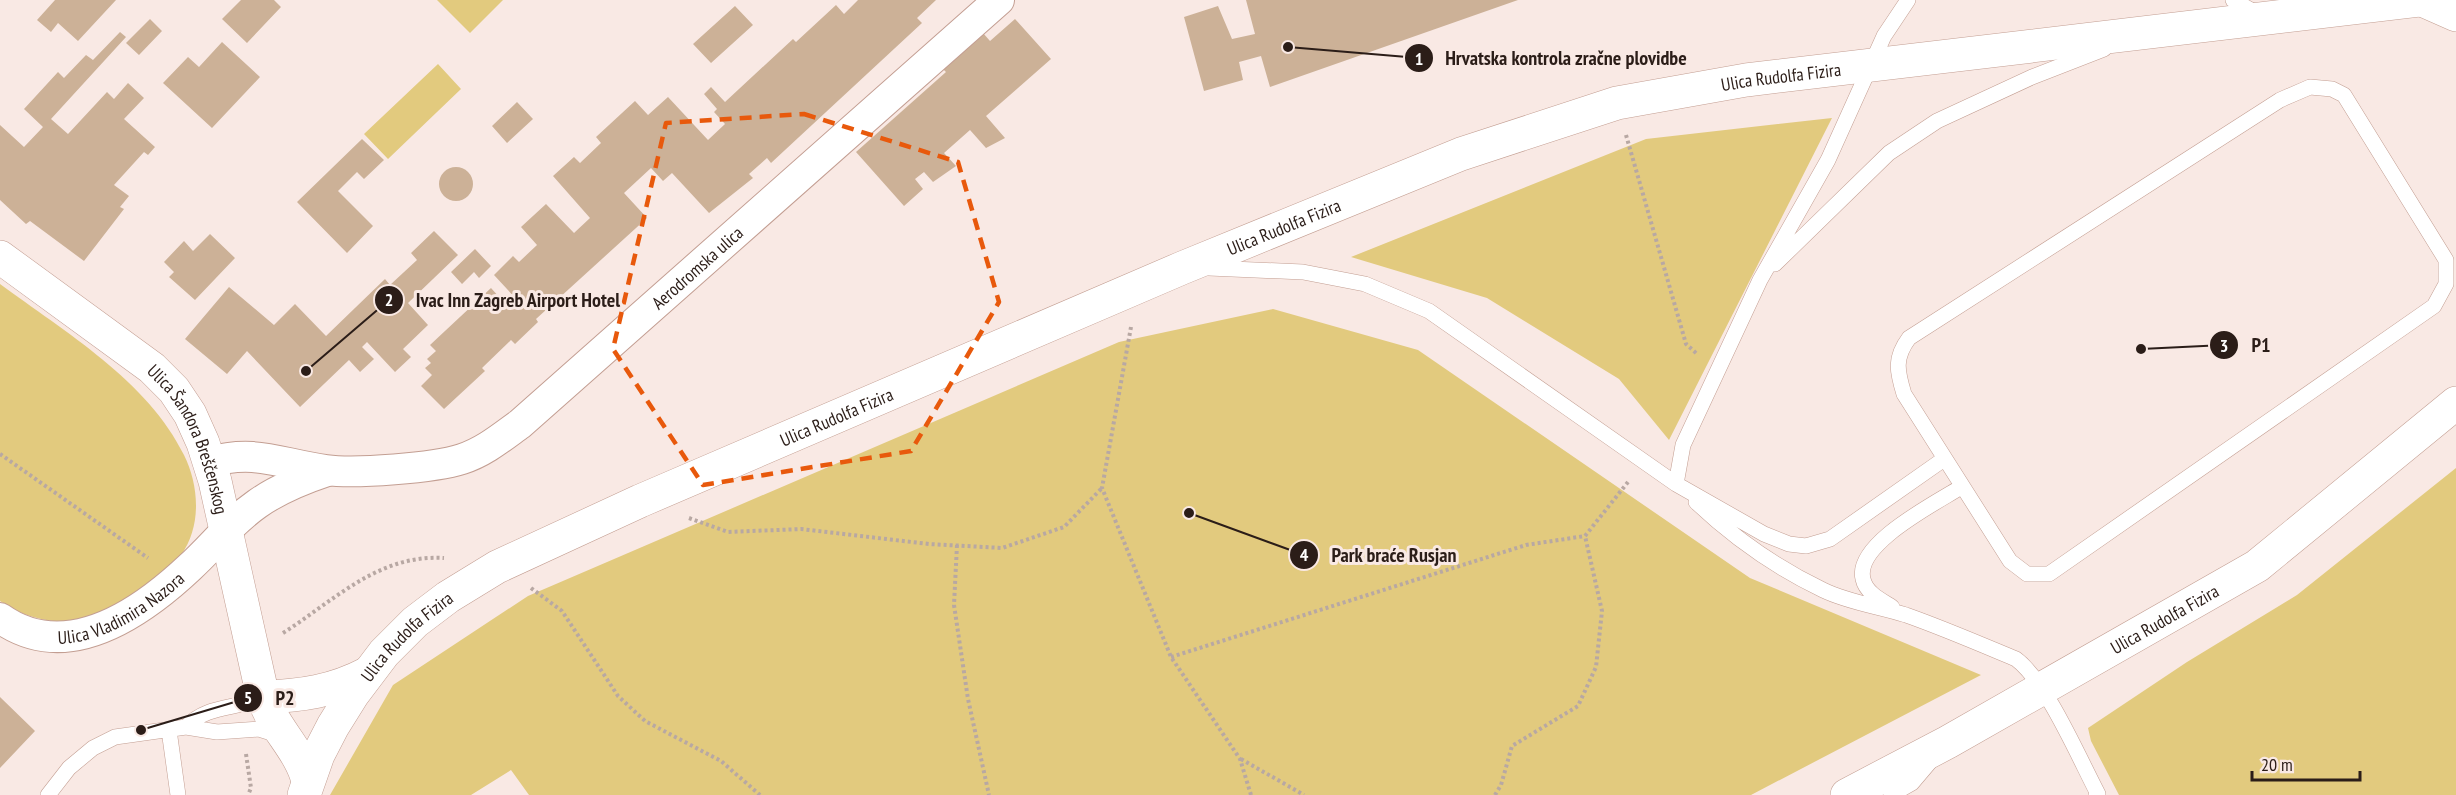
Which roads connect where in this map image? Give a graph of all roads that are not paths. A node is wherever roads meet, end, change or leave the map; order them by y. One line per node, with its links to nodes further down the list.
1 (999, 0): 15 (street, Aerodromska ulica)
2 (1908, 0): 8 (lane)
3 (2233, 0): 6 (lane)
4 (2420, 0): 5 (street); 6 (street, Ulica Rudolfa Fizira)
5 (2456, 15)
6 (2266, 18): 7 (street, Ulica Rudolfa Fizira)
7 (2143, 34): 8 (street, Ulica Rudolfa Fizira); 11 (lane)
8 (1871, 63): 10 (street, Ulica Rudolfa Fizira); 11 (lane)
9 (0, 257): 14 (street, Ulica Šandora Breščenskog)
10 (1182, 268): 16 (lane); 21 (street, Ulica Rudolfa Fizira)
11 (1760, 280): 16 (lane)
12 (2456, 403): 22 (street, Ulica Rudolfa Fizira)
13 (1944, 459): 16 (lane); 17 (lane); 17 (lane)
14 (209, 462): 15 (street, Aerodromska ulica); 18 (street, Ulica Šandora Breščenskog)
15 (327, 471): 18 (street, Aerodromska ulica)
16 (1676, 484): 19 (lane)
17 (1961, 488): 19 (lane)
18 (226, 528): 20 (street, Ulica Vladimira Nazora); 23 (street, Ulica Šandora Breščenskog)
19 (1904, 615): 22 (lane)
20 (0, 618)
21 (370, 672): 23 (street); 28 (street, Ulica Rudolfa Fizira)
22 (2041, 687): 27 (street, Ulica Rudolfa Fizira); 33 (lane)
23 (263, 697): 24 (lane); 26 (street, Ulica Šandora Breščenskog)
24 (186, 727): 25 (lane); 26 (lane)
25 (169, 730): 29 (lane); 30 (lane)
26 (286, 739): 28 (street, Ulica Šandora Breščenskog)
27 (1948, 742): 31 (street, Ulica Rudolfa Fizira); 32 (lane)
28 (306, 788)
29 (48, 795)
30 (178, 795)
31 (1847, 795)
32 (1891, 795)
33 (2096, 795)

